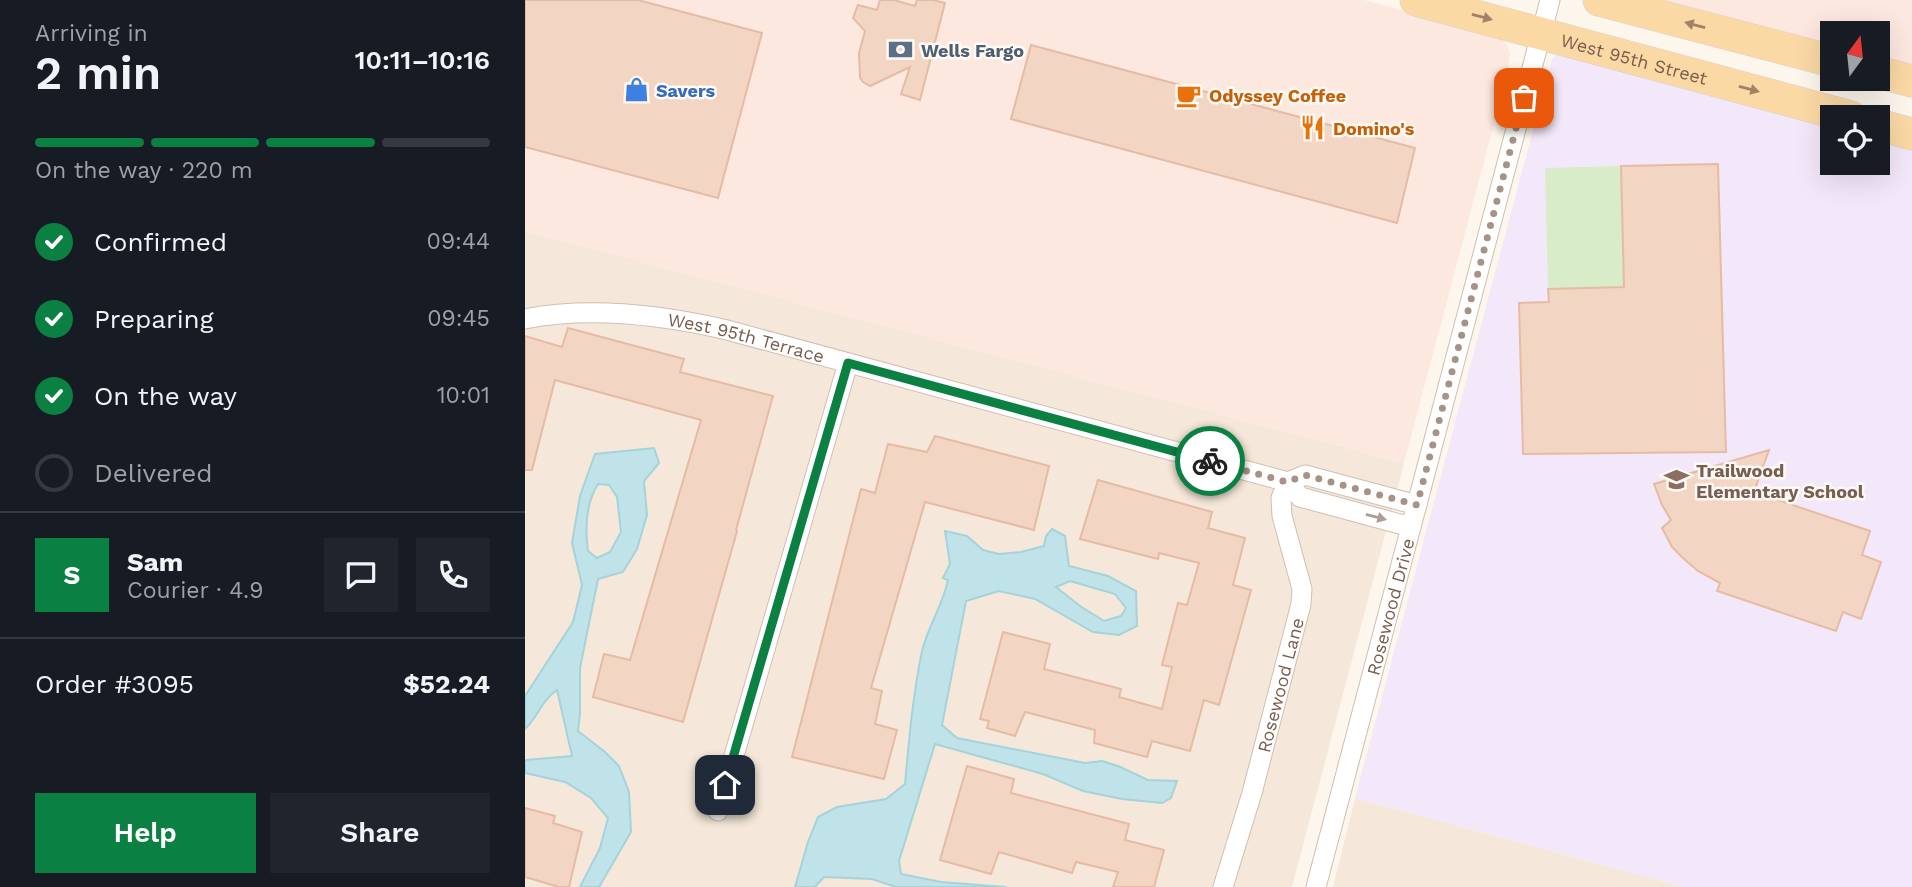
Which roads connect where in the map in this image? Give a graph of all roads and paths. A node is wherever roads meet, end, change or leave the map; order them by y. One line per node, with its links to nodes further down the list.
1 (1416, 0): 4 (main road, West 95th Street, one-way to 4)
2 (1550, 0): 4 (street, Rosewood Drive)
3 (1599, 0): 5 (main road, one-way to 3)
4 (1541, 32): 8 (main road, West 95th Street, one-way to 8); 14 (street, Rosewood Drive)
5 (1820, 58)
6 (1890, 75): 7 (main road)
7 (1912, 81)
8 (1820, 108)
9 (1890, 128): 10 (main road)
10 (1912, 134)
11 (525, 319): 12 (street, West 95th Terrace)
12 (848, 363): 13 (street, West 95th Terrace); 16 (street)
13 (1287, 482): 14 (street, West 95th Terrace); 15 (street, West 95th Terrace, one-way to 15); 17 (street, Rosewood Lane)
14 (1417, 505): 15 (street, Rosewood Drive)
15 (1411, 527): 18 (street, Rosewood Drive)
16 (718, 811)
17 (1223, 887)
18 (1316, 887)

